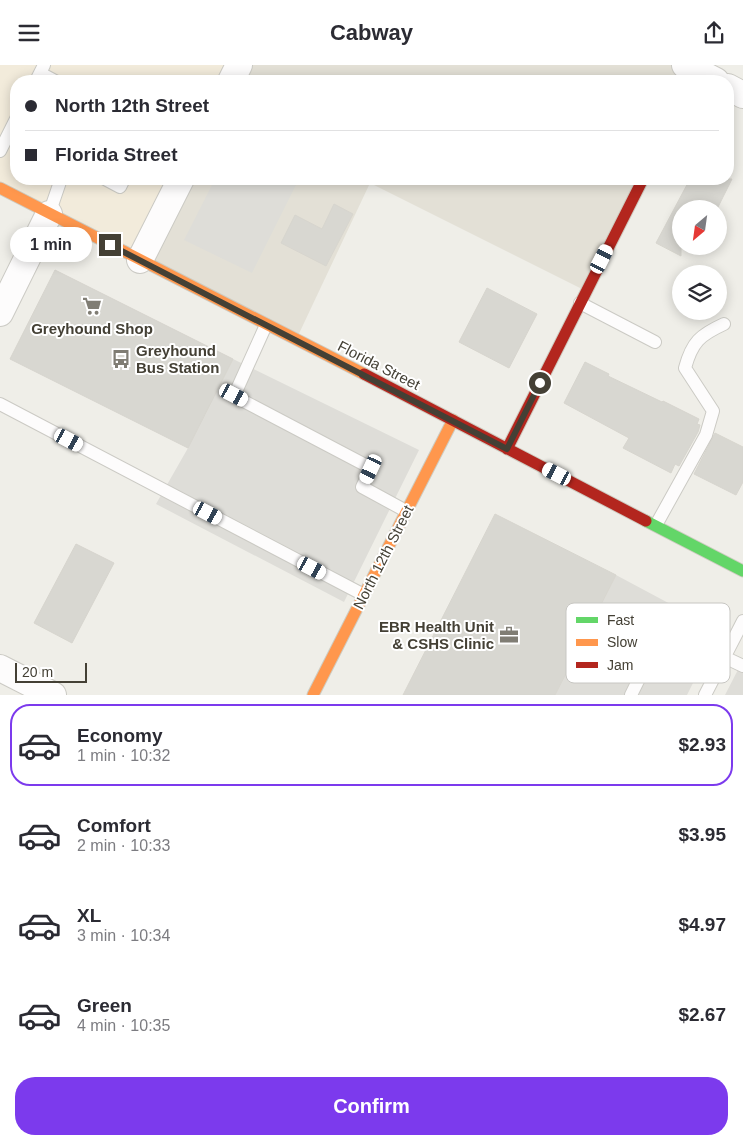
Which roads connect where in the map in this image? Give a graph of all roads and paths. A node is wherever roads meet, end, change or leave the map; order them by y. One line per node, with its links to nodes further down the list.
1 (10, 134): 2 (lane)
2 (0, 151)
3 (59, 185): 7 (lane)
4 (178, 185): 8 (street)
5 (640, 185): 9 (main road)
6 (0, 189): 7 (main road, Florida Street)
7 (49, 214): 8 (main road, Florida Street); 10 (street)
8 (140, 260): 12 (main road, Florida Street)
9 (580, 303): 13 (lane); 16 (main road)
10 (0, 313)
11 (724, 324): 18 (lane)
12 (266, 325): 15 (main road, Florida Street); 17 (lane)
13 (654, 341)
14 (0, 403): 20 (lane)
15 (453, 420): 16 (main road, Florida Street); 17 (main road, North 12th Street)
16 (507, 449): 18 (main road, Florida Street)
17 (406, 511): 20 (main road, North 12th Street)
18 (656, 525): 19 (main road, Florida Street)
19 (743, 571)
20 (364, 595): 29 (main road, North 12th Street)
21 (743, 621): 22 (lane)
22 (730, 646)
23 (730, 660): 24 (lane)
24 (743, 666)
25 (0, 668): 28 (street)
26 (637, 683): 30 (lane)
27 (711, 683): 31 (lane)
28 (53, 695)
29 (314, 695)
30 (631, 695)
31 (705, 695)

